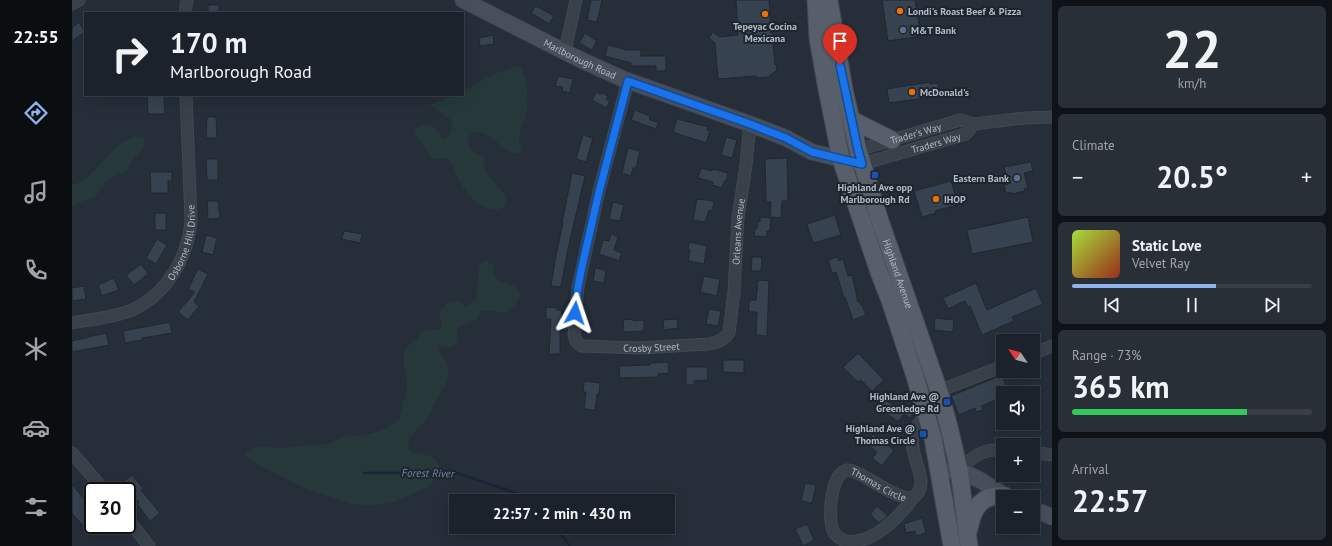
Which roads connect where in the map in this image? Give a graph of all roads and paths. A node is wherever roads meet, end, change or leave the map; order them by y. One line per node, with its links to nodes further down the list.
1 (79, 0): 7 (street)
2 (187, 0): 8 (street)
3 (576, 0): 9 (street)
4 (816, 0): 18 (main road, Highland Avenue)
5 (829, 0): 13 (main road, Highland Avenue)
6 (470, 2): 9 (street, Marlborough Road)
7 (72, 4)
8 (185, 12)
9 (565, 51): 10 (street, Marlborough Road)
10 (628, 81): 14 (street, Marlborough Road); 20 (street, Crosby Street)
11 (186, 96): 19 (street, Osborne Hill Drive)
12 (1052, 117): 15 (street)
13 (852, 120): 16 (main road); 17 (main road, Highland Avenue)
14 (750, 124): 18 (street, Marlborough Road); 20 (street, Orleans Avenue)
15 (974, 124): 16 (street, Trader's Way); 17 (street, Traders Way)
16 (892, 140): 17 (street, Trader's Way)
17 (860, 157): 18 (street); 24 (main road, Highland Avenue)
18 (841, 159): 25 (main road, Highland Avenue)
19 (72, 323)
20 (726, 337)
21 (1052, 346): 22 (street)
22 (1040, 351)
23 (996, 369): 24 (street)
24 (939, 391): 30 (main road, Highland Avenue)
25 (926, 414): 31 (main road, Highland Avenue); 35 (street, Thomas Circle)
26 (996, 449): 30 (street)
27 (72, 453): 32 (street)
28 (1040, 453): 29 (street)
29 (1052, 455)
30 (959, 470): 31 (street); 33 (street); 39 (main road, Highland Avenue)
31 (939, 472): 41 (main road, Highland Avenue)
32 (97, 482)
33 (996, 490)
34 (996, 495): 39 (main road)
35 (913, 498): 35 (street, Thomas Circle)
36 (1040, 512): 37 (street)
37 (1052, 517)
38 (136, 529): 40 (street)
39 (968, 541)
40 (149, 546)
41 (952, 546)

